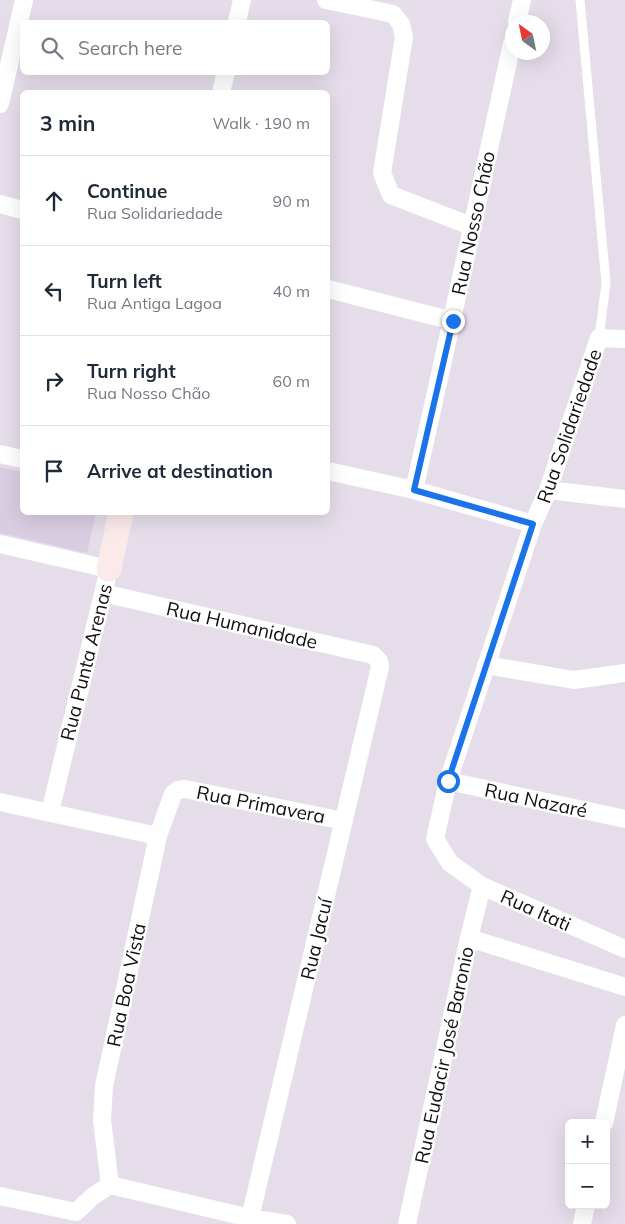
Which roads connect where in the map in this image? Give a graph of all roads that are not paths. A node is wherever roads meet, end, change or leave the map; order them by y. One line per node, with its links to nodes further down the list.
1 (24, 0): 11 (street)
2 (242, 0): 7 (street)
3 (326, 0): 14 (street)
4 (522, 0): 6 (street)
5 (580, 0): 17 (lane, Rua Solidariedade)
6 (519, 15)
7 (237, 20)
8 (508, 60): 14 (street, Rua Nosso Chão)
9 (225, 75): 10 (street)
10 (222, 90)
11 (0, 104)
12 (0, 204): 13 (street)
13 (20, 209)
14 (471, 226): 16 (street, Rua Nosso Chão)
15 (330, 290): 16 (street)
16 (453, 321): 22 (street, Rua Nosso Chão)
17 (599, 338): 18 (street); 23 (street, Rua Solidariedade)
18 (625, 339)
19 (0, 454): 20 (street)
20 (20, 459)
21 (330, 470): 22 (street)
22 (414, 490): 26 (street)
23 (548, 490): 24 (street); 26 (street, Rua Solidariedade)
24 (625, 499)
25 (120, 515): 28 (street, Rua Punta Arenas)
26 (533, 524): 31 (street, Rua Solidariedade)
27 (0, 544): 28 (street)
28 (109, 569): 29 (street, Rua Punta Arenas)
29 (103, 593): 30 (street, Rua Humanidade); 36 (street, Rua Punta Arenas)
30 (379, 661): 38 (street, Rua Jacuí)
31 (486, 665): 32 (street); 33 (street, Rua Solidariedade)
32 (625, 673)
33 (448, 781): 37 (street, Rua Nazaré); 40 (street, Rua Solidariedade)
34 (178, 790): 38 (street, Rua Primavera); 39 (street, Rua Boa Vista)
35 (0, 802): 36 (street)
36 (50, 812): 39 (street)
37 (625, 819)
38 (344, 821): 51 (street, Rua Jacuí)
39 (158, 836): 47 (street, Rua Boa Vista)
40 (450, 863): 41 (street, Rua Itati)
41 (482, 886): 42 (street, Rua Eudacir José Baronio); 43 (street, Rua Itati)
42 (469, 938): 44 (street); 53 (street, Rua Eudacir José Baronio)
43 (625, 949)
44 (625, 987)
45 (625, 1025): 46 (street)
46 (605, 1119)
47 (110, 1185): 50 (street); 51 (street)
48 (0, 1196): 50 (street)
49 (585, 1209): 54 (street)
50 (75, 1218)
51 (250, 1218): 52 (street)
52 (287, 1224)
53 (407, 1224)
54 (582, 1224)

